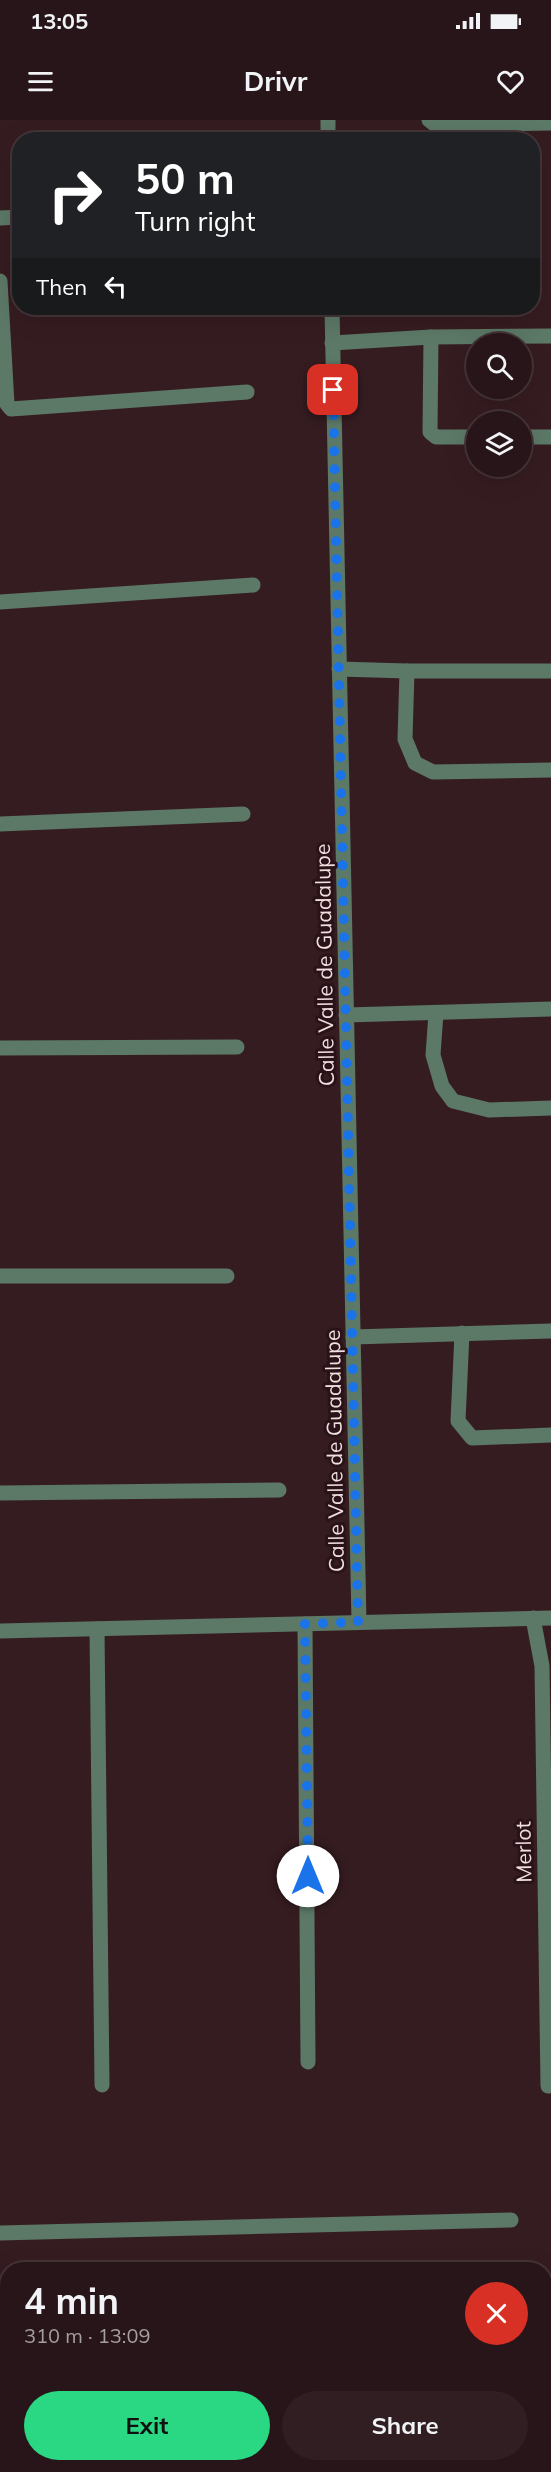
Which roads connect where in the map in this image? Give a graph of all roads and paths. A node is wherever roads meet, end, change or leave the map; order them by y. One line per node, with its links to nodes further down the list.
1 (429, 120): 2 (street)
2 (551, 123)
3 (0, 281): 8 (street)
4 (332, 315): 7 (street, Calle Valle de Guadalupe)
5 (551, 336): 6 (street)
6 (430, 337): 7 (street); 9 (street)
7 (332, 343): 14 (street, Calle Valle de Guadalupe)
8 (247, 392)
9 (466, 437)
10 (532, 437): 11 (street)
11 (551, 437)
12 (252, 585): 13 (street)
13 (0, 602)
14 (339, 669): 16 (street); 22 (street, Calle Valle de Guadalupe)
15 (551, 670): 16 (street)
16 (407, 671): 17 (street)
17 (551, 770)
18 (243, 814): 19 (street)
19 (0, 824)
20 (551, 1009): 21 (street)
21 (436, 1013): 22 (street); 25 (street)
22 (346, 1015): 30 (street, Calle Valle de Guadalupe)
23 (237, 1047): 24 (street)
24 (0, 1048)
25 (551, 1108)
26 (0, 1276): 27 (street)
27 (227, 1276)
28 (551, 1331): 29 (street)
29 (462, 1334): 30 (street); 31 (street)
30 (353, 1337): 36 (street, Calle Valle de Guadalupe)
31 (551, 1435)
32 (279, 1490): 33 (street)
33 (0, 1492)
34 (551, 1617): 35 (street)
35 (533, 1618): 36 (street); 42 (street, Merlot)
36 (358, 1622): 37 (street)
37 (305, 1624): 38 (street); 40 (street)
38 (97, 1629): 39 (street); 41 (street)
39 (0, 1631)
40 (309, 2062)
41 (102, 2085)
42 (548, 2086)
43 (511, 2220): 44 (street)
44 (0, 2233)

